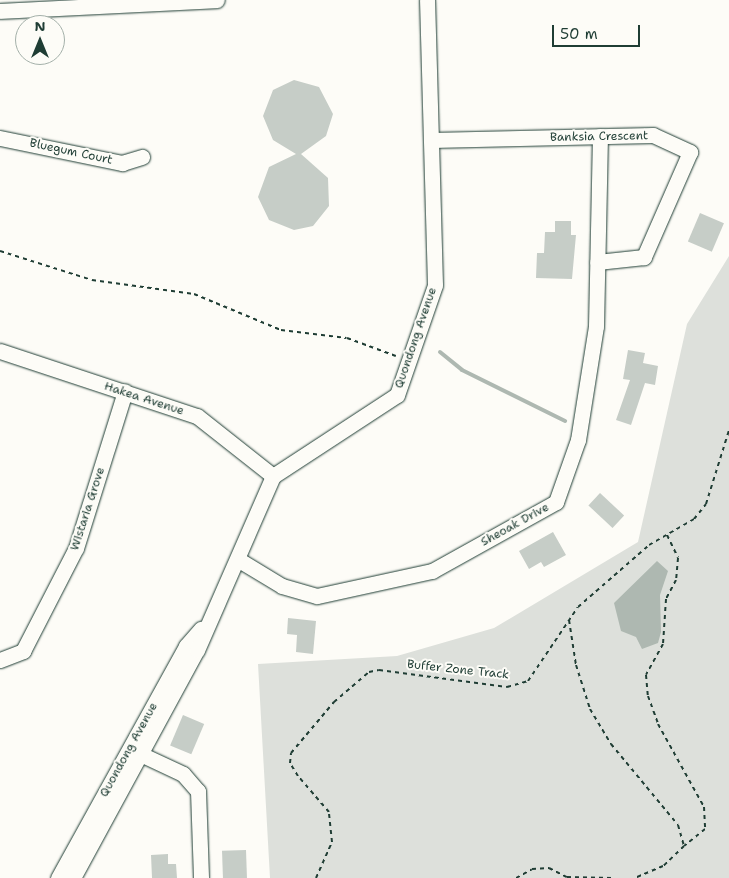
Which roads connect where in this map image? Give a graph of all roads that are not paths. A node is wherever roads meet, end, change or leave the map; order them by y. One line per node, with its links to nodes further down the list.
1 (217, 0): 3 (street)
2 (427, 0): 7 (street, Quondong Avenue)
3 (139, 1): 4 (street)
4 (0, 11)
5 (600, 136): 7 (street, Banksia Crescent); 9 (street, Sheoak Drive); 9 (street, Banksia Crescent)
6 (0, 138): 8 (street, Bluegum Court)
7 (431, 140): 12 (street, Quondong Avenue)
8 (142, 157)
9 (597, 262): 13 (street, Sheoak Drive)
10 (0, 351): 11 (street, Hakea Avenue)
11 (125, 392): 12 (street, Hakea Avenue); 14 (street, Wistaria Grove)
12 (273, 476): 13 (street, Quondong Avenue)
13 (239, 560): 15 (street, Quondong Avenue)
14 (0, 660)
15 (136, 752): 16 (street, Quondong Avenue); 17 (street, Quondong Avenue); 18 (street)
16 (58, 878)
17 (73, 878)
18 (201, 878)

